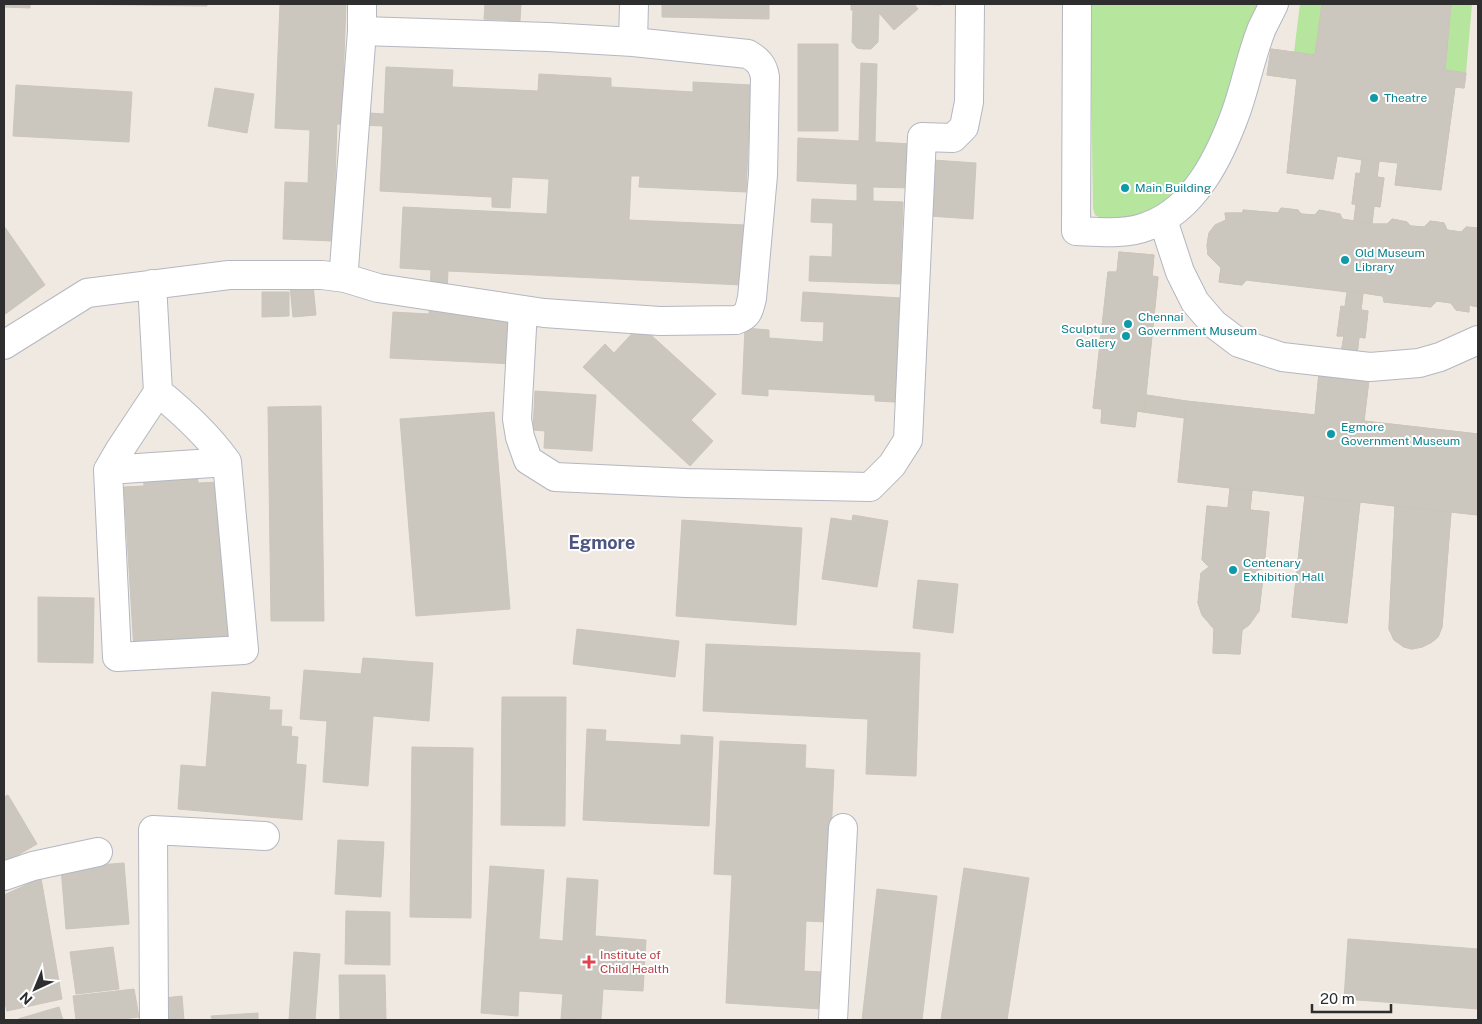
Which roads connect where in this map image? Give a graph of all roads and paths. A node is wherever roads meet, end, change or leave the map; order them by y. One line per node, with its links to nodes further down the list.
1 (362, 4): 6 (street)
2 (634, 4): 7 (street)
3 (970, 4): 11 (street)
4 (1077, 4): 8 (street)
5 (1274, 4): 8 (street)
6 (362, 31): 7 (street); 9 (street)
7 (632, 42): 11 (street)
8 (1163, 220): 12 (street)
9 (345, 278): 10 (street); 11 (street)
10 (152, 284): 13 (street); 14 (street)
11 (523, 310)
12 (1478, 340)
13 (4, 345)
14 (158, 392): 15 (street); 16 (street)
15 (227, 462): 16 (street); 16 (street)
16 (108, 470)
17 (843, 828): 22 (street)
18 (264, 836): 21 (street)
19 (98, 852): 20 (street)
20 (4, 876)
21 (154, 1020)
22 (833, 1020)

